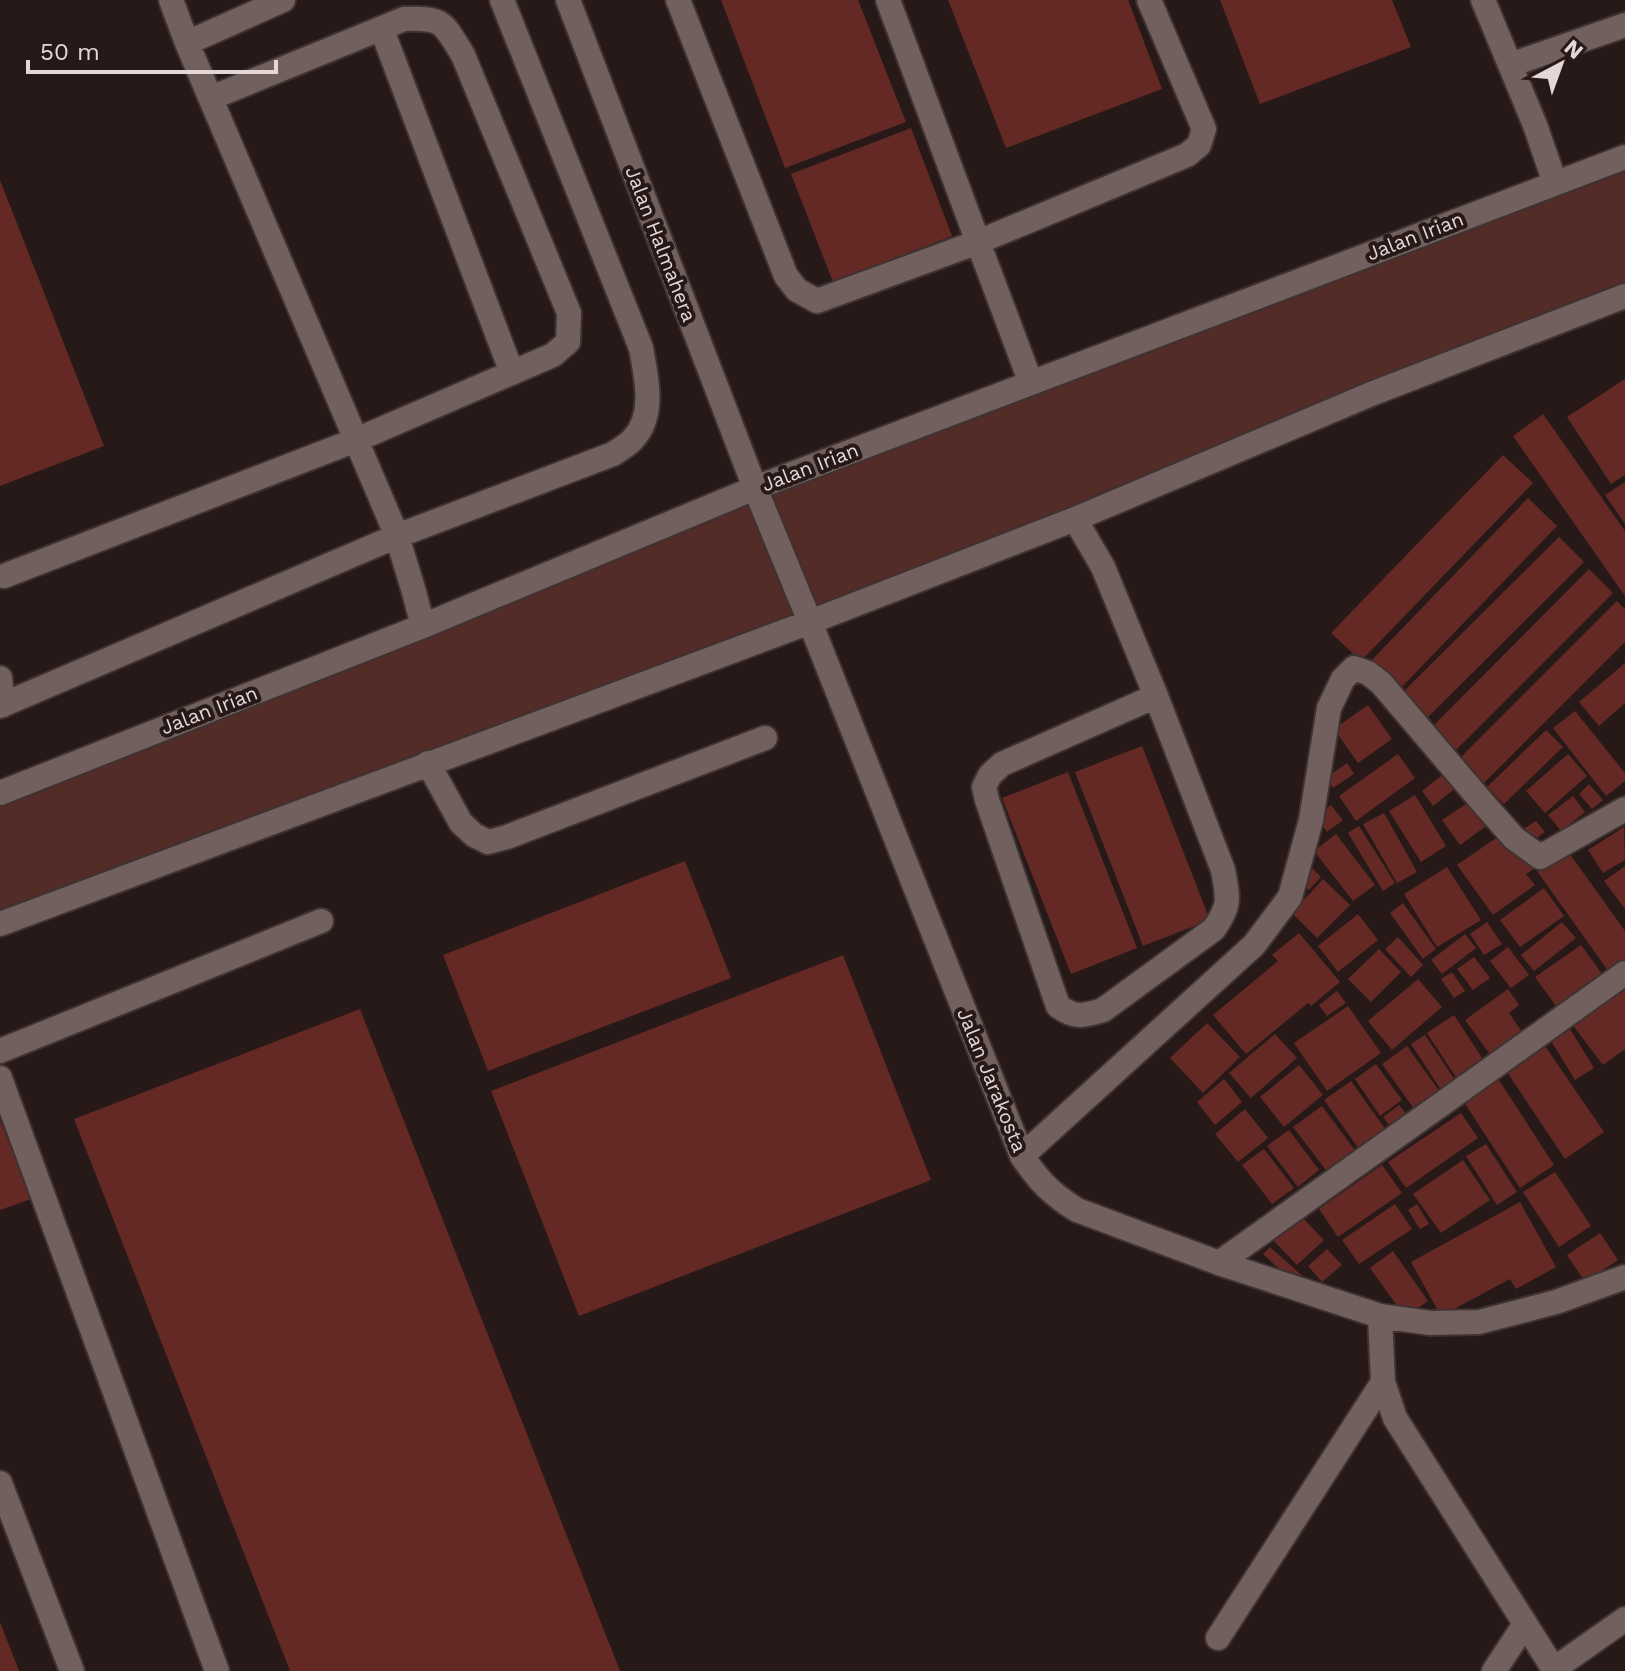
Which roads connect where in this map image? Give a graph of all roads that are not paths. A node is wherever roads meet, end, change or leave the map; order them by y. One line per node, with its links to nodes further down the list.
1 (171, 0): 11 (street)
2 (283, 0): 11 (street)
3 (502, 0): 23 (street)
4 (568, 0): 21 (street, Jalan Halmahera)
5 (678, 0): 16 (street)
6 (888, 0): 16 (street)
7 (1149, 0): 16 (street)
8 (1483, 0): 12 (street)
9 (1625, 25): 12 (street)
10 (382, 30): 13 (street); 18 (street); 18 (street)
11 (187, 43): 13 (street)
12 (1510, 65): 15 (street)
13 (211, 98): 20 (street)
14 (1625, 157): 15 (street, Jalan Irian)
15 (1555, 183): 19 (street, Jalan Irian)
16 (978, 242): 19 (street)
17 (1625, 296): 22 (street)
18 (512, 373): 20 (street)
19 (1031, 383): 21 (street, Jalan Irian)
20 (356, 440): 23 (street); 24 (street)
21 (755, 488): 25 (street, Jalan Halmahera); 26 (street, Jalan Irian)
22 (1075, 519): 25 (street); 28 (street)
23 (397, 536): 26 (street); 29 (street)
24 (4, 576)
25 (810, 622): 31 (street); 39 (street, Jalan Jarakosta)
26 (423, 626): 32 (street, Jalan Irian)
27 (0, 678): 29 (street)
28 (1156, 696): 28 (street)
29 (1, 705)
30 (765, 738): 31 (street)
31 (428, 763): 35 (street)
32 (0, 793)
33 (1625, 809): 39 (street)
34 (321, 921): 37 (street)
35 (0, 924)
36 (1625, 973): 40 (street)
37 (0, 1051)
38 (0, 1078): 50 (street)
39 (1022, 1156): 40 (street, Jalan Jarakosta)
40 (1219, 1263): 42 (street, Jalan Jarakosta)
41 (1625, 1277): 42 (street, Jalan Jarakosta)
42 (1380, 1316): 43 (street)
43 (1383, 1382): 46 (street); 47 (street)
44 (0, 1483): 49 (street)
45 (1625, 1619): 48 (street)
46 (1525, 1624): 48 (street); 51 (street)
47 (1218, 1638)
48 (1555, 1670)
49 (72, 1671)
50 (217, 1671)
51 (1494, 1671)

